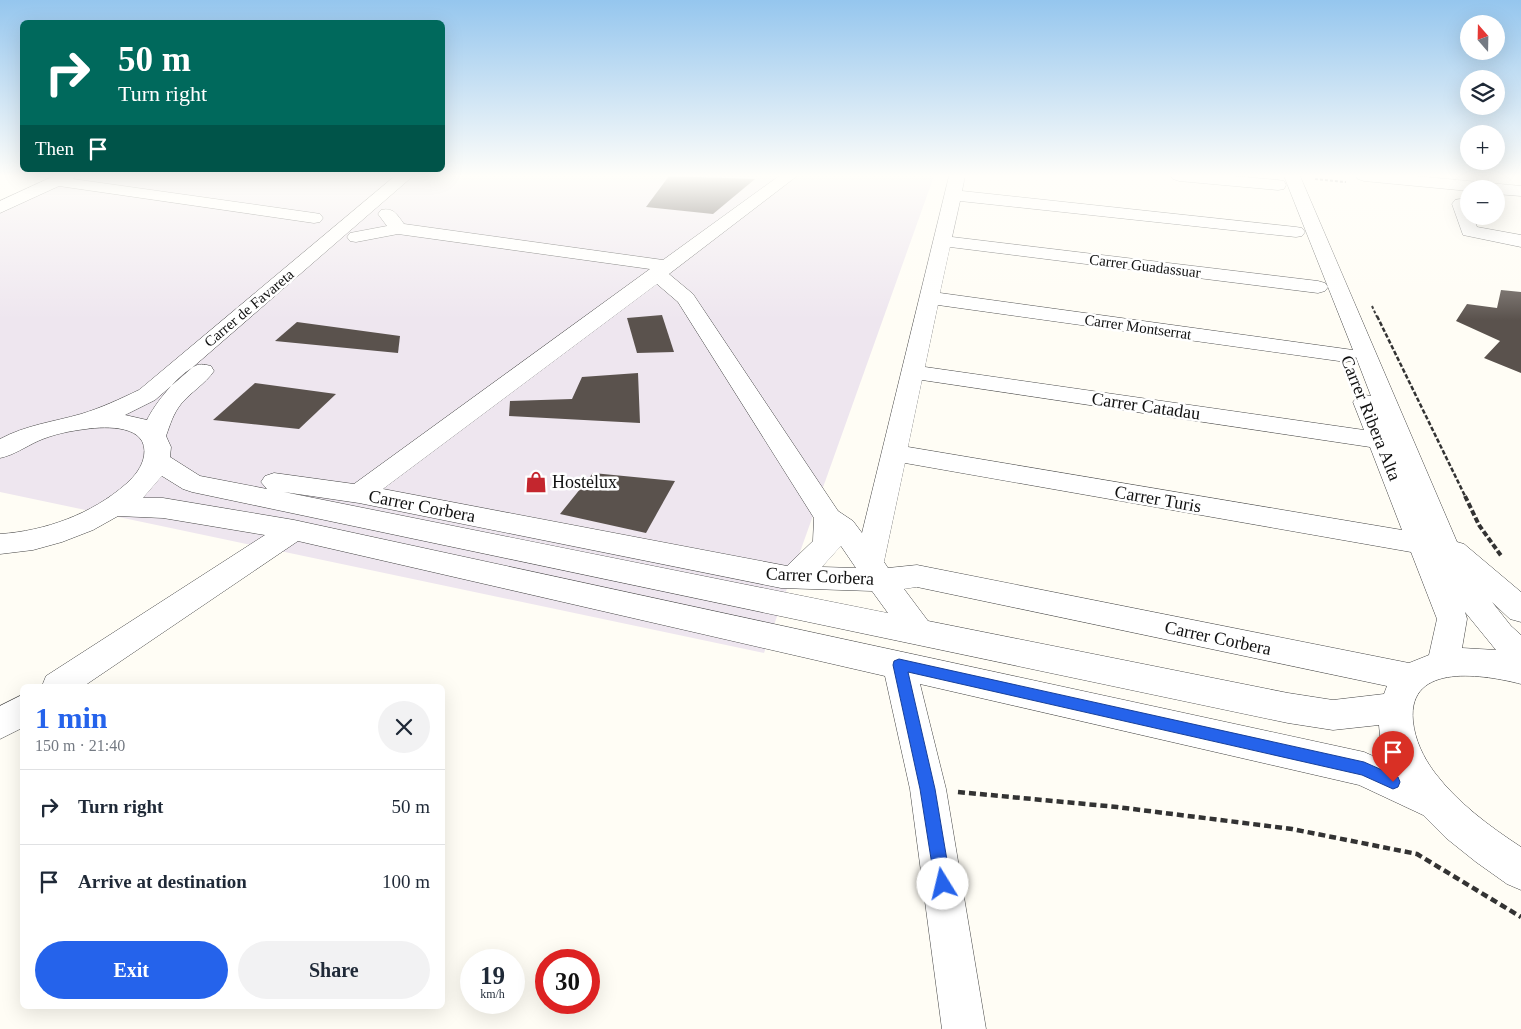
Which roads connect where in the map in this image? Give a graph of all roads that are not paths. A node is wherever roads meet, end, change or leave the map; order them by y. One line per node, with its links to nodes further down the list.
1 (319, 224): 14 (street)
2 (354, 224): 14 (street, Carrer de Favareta)
3 (366, 224): 13 (street, Carrer de Favareta)
4 (393, 224): 11 (street)
5 (724, 224): 17 (street)
6 (947, 224): 15 (street)
7 (1237, 224): 12 (street)
8 (1295, 224): 12 (street, Carrer Ribera Alta)
9 (1307, 224): 34 (street, Carrer Ribera Alta)
10 (1467, 225): 16 (street)
11 (398, 229): 13 (street); 17 (street)
12 (1296, 232): 18 (street, Carrer Ribera Alta)
13 (356, 237): 26 (street, Carrer de Favareta)
14 (332, 238): 22 (street, Carrer de Favareta)
15 (943, 241): 18 (street, Carrer Guadassuar); 19 (street)
16 (1521, 241)
17 (662, 270): 30 (street); 32 (street)
18 (1318, 287): 20 (street, Carrer Ribera Alta)
19 (930, 298): 20 (street, Carrer Montserrat); 21 (street)
20 (1346, 355): 25 (street, Carrer Ribera Alta)
21 (913, 372): 25 (street, Carrer Catadau); 28 (street)
22 (81, 422): 24 (street); 26 (street)
23 (0, 437): 24 (street)
24 (27, 437): 27 (street)
25 (1380, 440): 34 (street, Carrer Ribera Alta)
26 (155, 448): 29 (street); 31 (street, Carrer de Favareta)
27 (0, 450)
28 (894, 453): 34 (street, Carrer Turis); 36 (street)
29 (229, 490): 30 (street, Carrer Corbera); 39 (street)
30 (359, 494): 37 (street, Carrer Corbera)
31 (114, 506): 33 (street); 35 (street, Carrer de Favareta)
32 (828, 518): 36 (street); 37 (street)
33 (294, 530): 42 (street); 45 (street)
34 (1432, 543): 38 (street, Carrer Ribera Alta); 40 (street, Carrer Ribera Alta); 41 (street, Carrer Ribera Alta)
35 (6, 546)
36 (875, 572): 37 (street, Carrer Corbera); 39 (street); 44 (street, Carrer Corbera)
37 (794, 578)
38 (1521, 610)
39 (920, 634): 46 (street)
40 (1521, 654)
41 (1443, 663): 43 (street); 44 (street)
42 (899, 665): 49 (street); 51 (street)
43 (1521, 670)
44 (1411, 677): 46 (street)
45 (61, 684)
46 (1395, 708): 49 (street)
47 (20, 711): 48 (street)
48 (0, 724)
49 (1437, 803): 50 (street)
50 (1521, 870)
51 (964, 1029)

